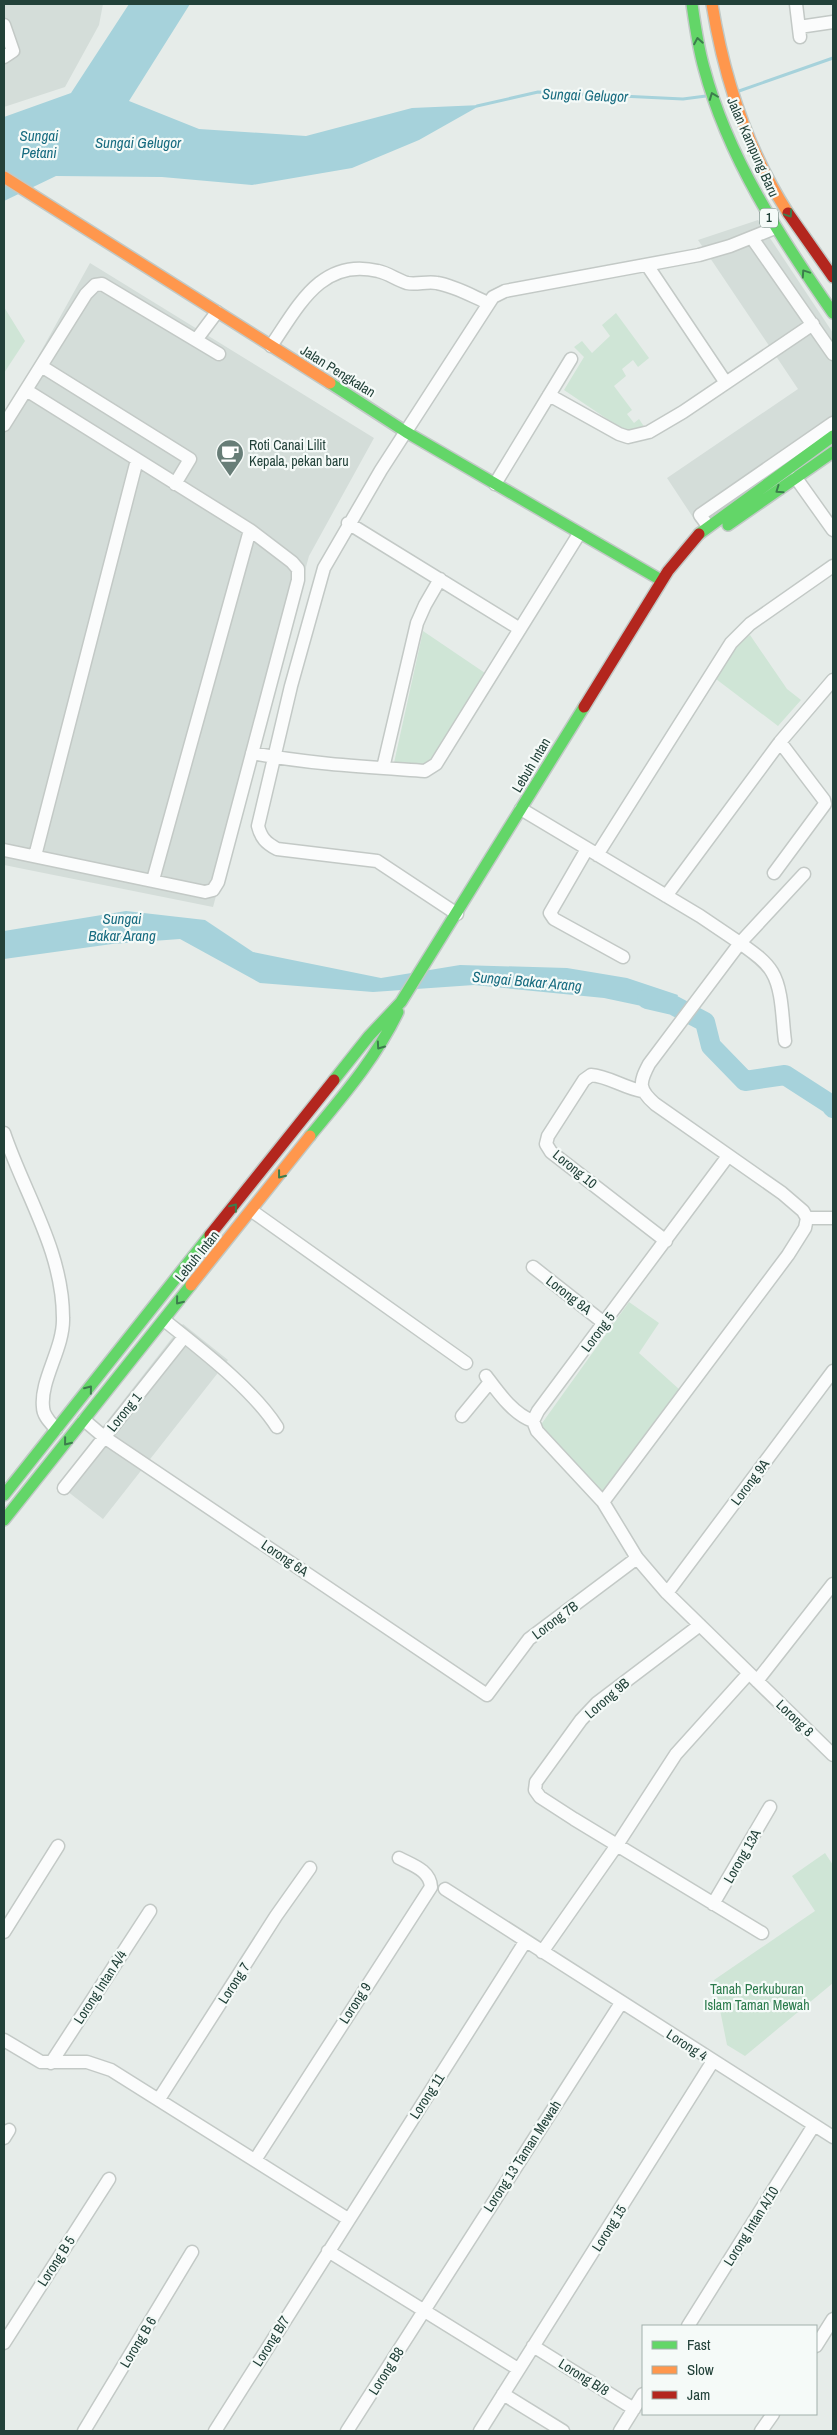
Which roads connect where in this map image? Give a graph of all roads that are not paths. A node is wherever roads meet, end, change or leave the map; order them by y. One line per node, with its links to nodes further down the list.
1 (692, 4): 8 (main road, Jalan Kampung Baru / 1, one-way to 1)
2 (712, 4): 11 (main road, Jalan Kampung Baru / 1, one-way to 11)
3 (796, 4): 4 (street)
4 (833, 22)
5 (4, 25): 6 (street)
6 (4, 57)
7 (4, 177): 13 (main road, Jalan Pengkalan)
8 (775, 228): 9 (street); 14 (main road, Jalan Kampung Baru / 1, one-way to 8)
9 (752, 238): 10 (street); 15 (street)
10 (647, 265): 12 (street); 22 (street)
11 (833, 277)
12 (488, 303): 17 (street); 27 (street)
13 (217, 312): 16 (street); 17 (main road, Jalan Pengkalan)
14 (833, 314)
15 (813, 324): 19 (street); 22 (street)
16 (196, 340): 18 (street); 21 (street)
17 (271, 346): 27 (main road, Jalan Pengkalan)
18 (219, 354)
19 (833, 354)
20 (571, 359): 24 (street)
21 (42, 366): 23 (street); 32 (street)
22 (726, 383): 24 (street)
23 (26, 390): 26 (street); 30 (street)
24 (549, 396): 33 (street)
25 (833, 422): 28 (street)
26 (4, 425)
27 (406, 432): 33 (main road, Jalan Pengkalan); 34 (street)
28 (828, 436): 35 (street)
29 (833, 452): 31 (main road, Lebuh Intan)
30 (137, 460): 32 (street); 52 (street)
31 (796, 478): 37 (street); 39 (main road, Lebuh Intan, one-way to 39)
32 (175, 484): 36 (street)
33 (495, 484): 38 (main road, Jalan Pengkalan)
34 (348, 523): 41 (street); 47 (street)
35 (708, 526): 39 (main road, Lebuh Intan)
36 (250, 530): 46 (street); 55 (street)
37 (833, 530)
38 (579, 534): 42 (main road, Jalan Pengkalan); 43 (street)
39 (691, 546): 42 (main road, Lebuh Intan)
40 (833, 566): 51 (street)
41 (440, 579): 43 (street); 48 (street)
42 (661, 580): 49 (main road, Lebuh Intan)
43 (520, 629): 48 (street)
44 (833, 680): 45 (street)
45 (780, 742): 53 (street); 56 (street)
46 (252, 752): 47 (street); 55 (street)
47 (273, 757): 48 (street); 57 (street)
48 (383, 768)
49 (521, 809): 51 (street); 57 (main road, Lebuh Intan)
50 (4, 850): 52 (street)
51 (592, 852): 56 (street); 59 (street)
52 (36, 856): 55 (street)
53 (774, 873)
54 (804, 874): 58 (street)
55 (153, 880)
56 (666, 896): 58 (street)
57 (457, 914): 60 (main road, Lebuh Intan)
58 (740, 943): 61 (street); 62 (street)
59 (623, 957)
60 (404, 998): 65 (main road, Lebuh Intan, one-way to 65); 79 (main road, Lebuh Intan, one-way to 60)
61 (785, 1041)
62 (642, 1091): 64 (street); 68 (street, Lorong 10)
63 (4, 1134): 79 (street)
64 (728, 1156): 66 (street); 68 (street, Lorong 5)
65 (252, 1211): 70 (main road, Lebuh Intan, one-way to 70); 73 (street)
66 (807, 1218): 67 (street); 83 (street)
67 (833, 1218)
68 (666, 1241): 71 (street, Lorong 5)
69 (533, 1267): 71 (street, Lorong 8A)
70 (164, 1320): 72 (street); 76 (main road, Lebuh Intan)
71 (604, 1323): 77 (street, Lorong 5)
72 (184, 1336): 78 (street); 80 (street, Lorong 1)
73 (466, 1363)
74 (833, 1371): 87 (street, Lorong 9A)
75 (462, 1416): 77 (street)
76 (84, 1420): 80 (street, Lorong 6A); 84 (main road, Lebuh Intan, one-way to 84)
77 (533, 1421): 83 (street)
78 (277, 1427)
79 (56, 1430): 82 (main road, Lebuh Intan)
80 (104, 1437): 81 (street, Lorong 1); 90 (street, Lorong 6A)
81 (64, 1488)
82 (4, 1495)
83 (603, 1502): 85 (street, Lorong 8)
84 (4, 1520)
85 (637, 1558): 87 (street, Lorong 8); 90 (street, Lorong 7B)
86 (833, 1584): 89 (street)
87 (667, 1593): 88 (street, Lorong 8)
88 (700, 1625): 89 (street, Lorong 8); 93 (street, Lorong 9B)
89 (753, 1677): 91 (street, Lorong 8); 93 (street)
90 (487, 1695)
91 (833, 1755)
92 (770, 1807): 98 (street, Lorong 13A)
93 (616, 1845): 98 (street); 103 (street)
94 (58, 1846): 100 (street)
95 (399, 1858): 111 (street, Lorong 9)
96 (310, 1868): 108 (street, Lorong 7)
97 (445, 1889): 102 (street, Lorong 4)
98 (713, 1904): 101 (street)
99 (150, 1911): 107 (street, Lorong Intan A/4)
100 (4, 1932)
101 (762, 1933)
102 (525, 1942): 103 (street, Lorong 4); 113 (street, Lorong 11)
103 (542, 1952): 104 (street, Lorong 4)
104 (621, 2002): 106 (street, Lorong 4); 116 (street, Lorong 13 Taman Mewah)
105 (4, 2040): 107 (street)
106 (713, 2061): 109 (street, Lorong 4); 121 (street, Lorong 15)
107 (51, 2063): 108 (street)
108 (159, 2099): 111 (street)
109 (814, 2125): 110 (street, Lorong 4); 118 (street, Lorong Intan A/10)
110 (833, 2137)
111 (255, 2160): 113 (street)
112 (109, 2178): 119 (street, Lorong B 5)
113 (348, 2219): 114 (street, Lorong 11)
114 (328, 2251): 116 (street); 128 (street, Lorong B/7)
115 (192, 2252): 127 (street, Lorong B 6)
116 (424, 2310): 122 (street); 129 (street, Lorong B8)
117 (833, 2319): 120 (street)
118 (689, 2325)
119 (4, 2343)
120 (817, 2344)
121 (533, 2346): 122 (street, Lorong 15); 125 (street, Lorong B/8)
122 (518, 2369): 123 (street, Lorong 15)
123 (503, 2394): 130 (street, Lorong 15); 131 (street)
124 (642, 2396): 125 (street)
125 (634, 2409): 132 (street)
126 (772, 2415): 133 (street)
127 (84, 2431)
128 (215, 2431)
129 (348, 2431)
130 (480, 2431)
131 (562, 2431)
132 (620, 2431)
133 (761, 2431)

